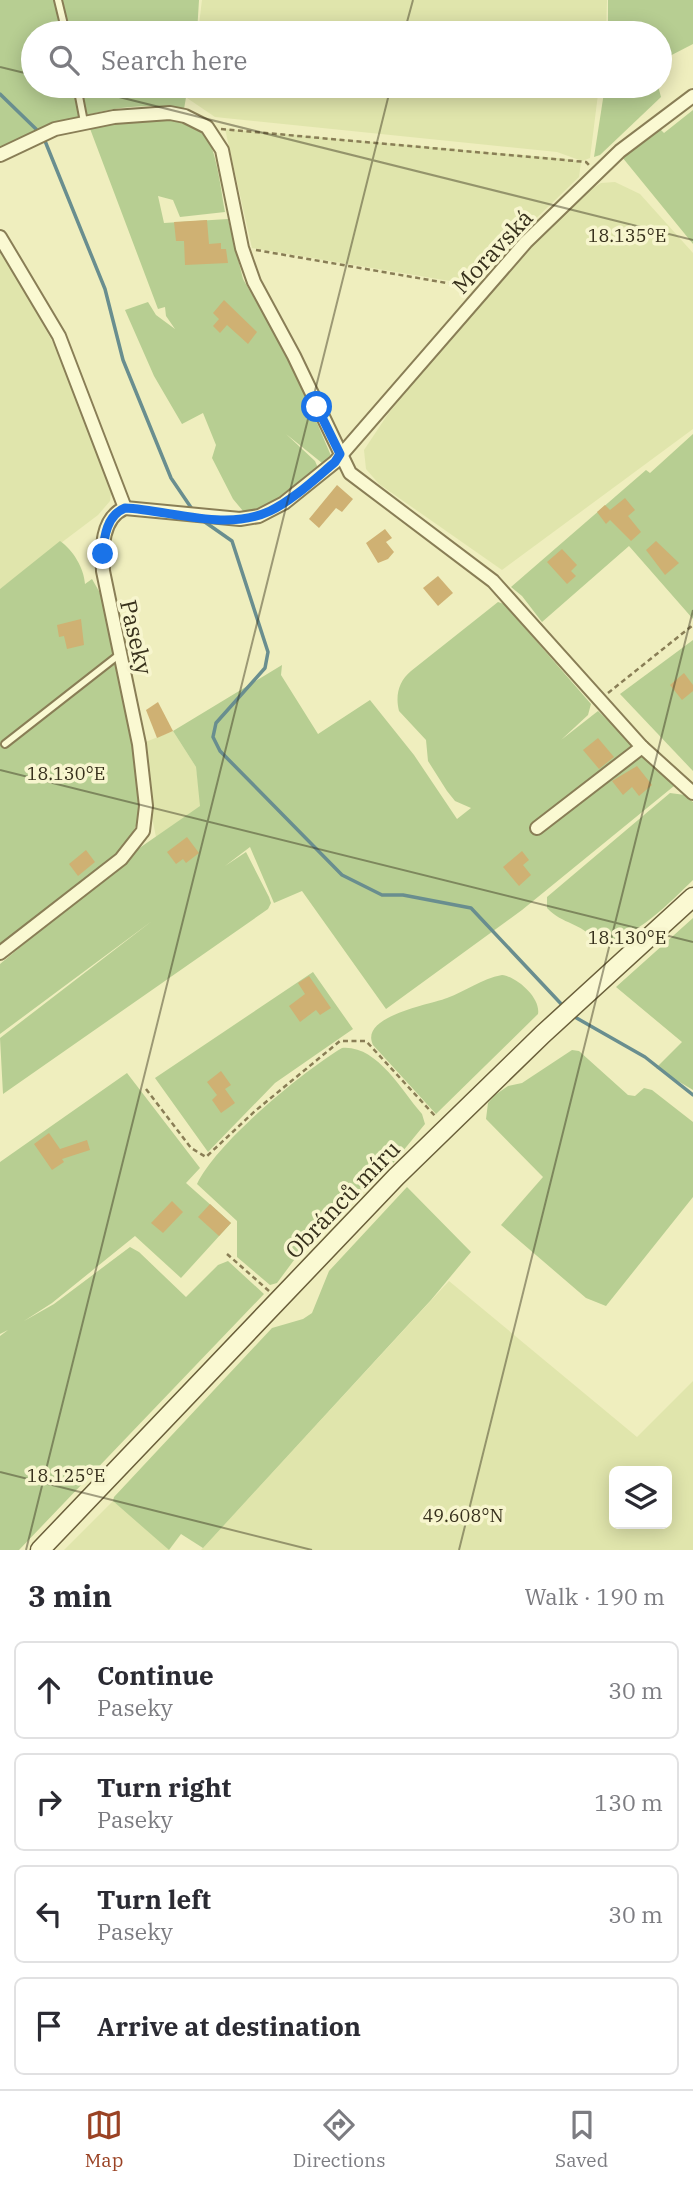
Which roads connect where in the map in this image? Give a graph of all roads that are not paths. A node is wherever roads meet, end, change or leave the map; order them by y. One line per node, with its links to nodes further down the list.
1 (58, 0): 2 (lane)
2 (63, 21)
3 (693, 96): 8 (street, Moravská)
4 (79, 98): 5 (lane)
5 (84, 122): 6 (street); 8 (street)
6 (0, 155)
7 (0, 237): 9 (street)
8 (340, 454): 9 (street); 12 (street)
9 (125, 508): 10 (street, Paseky)
10 (120, 654): 11 (lane); 16 (street, Paseky)
11 (5, 744)
12 (642, 747): 13 (street); 14 (street)
13 (693, 793)
14 (537, 828)
15 (693, 897): 17 (main road, Obránců míru)
16 (0, 953)
17 (40, 1550)

